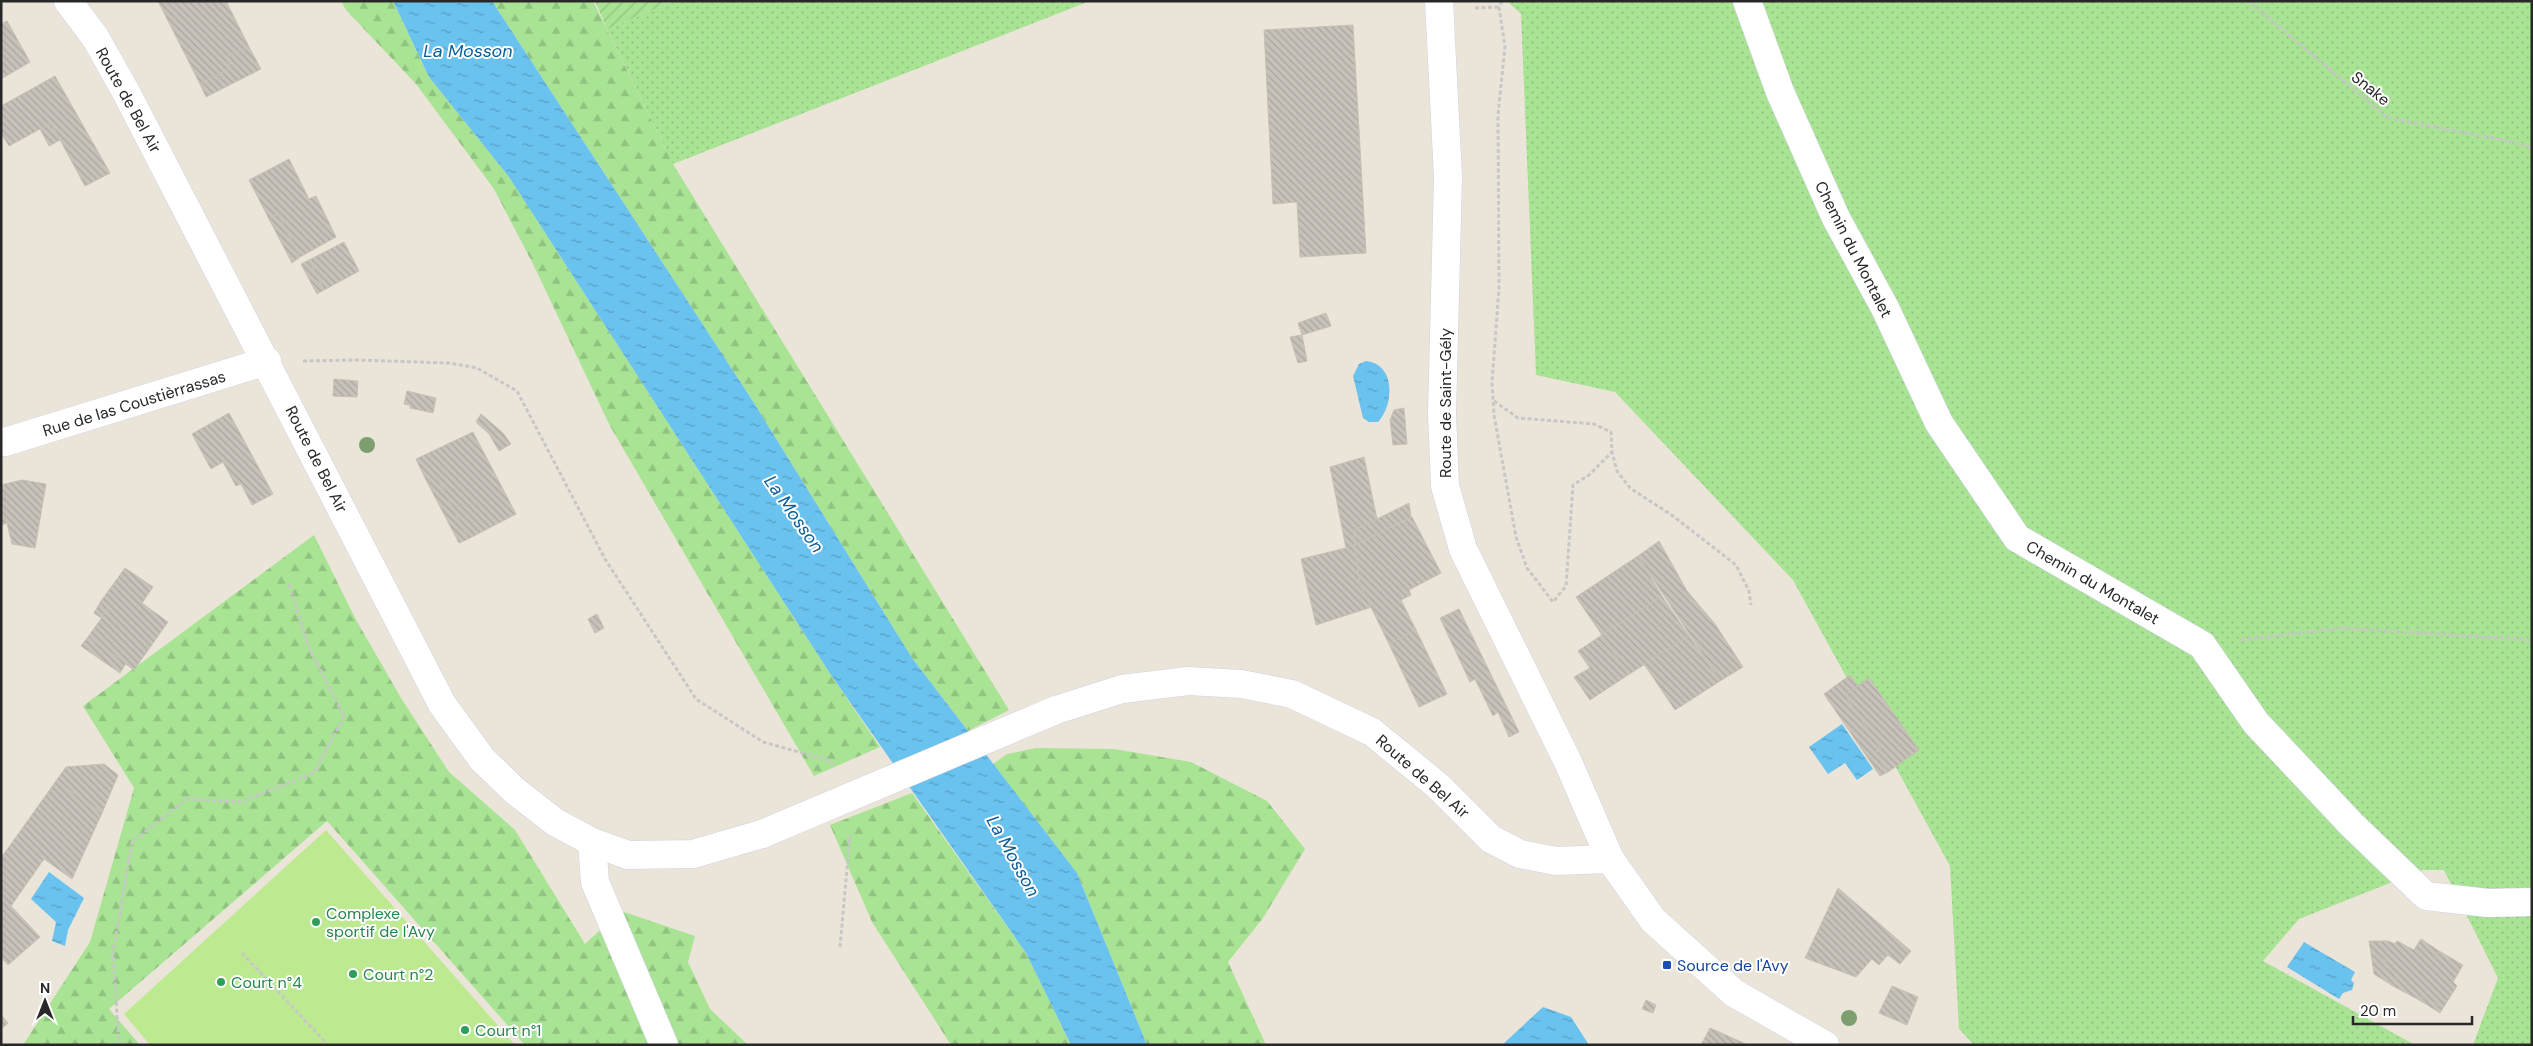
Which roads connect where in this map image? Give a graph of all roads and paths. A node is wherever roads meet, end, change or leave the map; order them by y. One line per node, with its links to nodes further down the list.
1 (68, 1): 7 (street, Route de Bel Air)
2 (1439, 1): 18 (street, Route de Saint-Gély)
3 (1502, 1): 8 (path)
4 (1747, 1): 14 (street, Chemin du Montalet)
5 (2248, 1): 6 (path, Snake)
6 (2532, 148)
7 (267, 361): 9 (street, Rue de las Coustièrrassas); 15 (path); 17 (street, Route de Bel Air)
8 (1493, 401): 10 (path); 10 (path)
9 (1, 441)
10 (1612, 452): 12 (path)
11 (289, 584): 22 (path)
12 (1751, 605)
13 (2532, 640): 14 (path)
14 (2202, 645): 19 (street, Chemin du Montalet)
15 (834, 770)
16 (850, 826): 20 (path)
17 (592, 842): 18 (street, Route de Bel Air, bridge); 24 (street)
18 (1610, 859): 25 (street, Route de Saint-Gély)
19 (2532, 902)
20 (840, 947)
21 (242, 953): 23 (path)
22 (119, 1045)
23 (328, 1045)
24 (664, 1045)
25 (1825, 1045)

